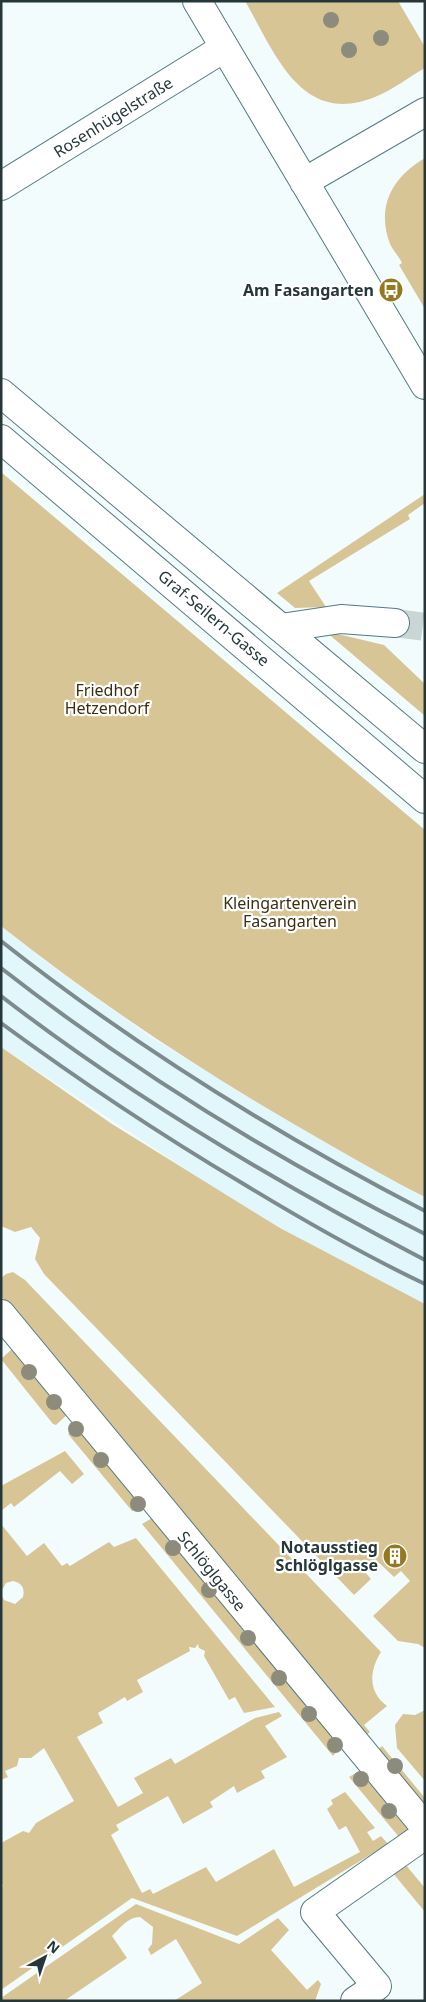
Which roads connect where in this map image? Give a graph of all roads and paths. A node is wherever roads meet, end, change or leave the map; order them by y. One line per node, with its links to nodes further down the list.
1 (197, 1): 2 (street)
2 (224, 48): 4 (street); 5 (street, Rosenhügelstraße)
3 (425, 112): 4 (street)
4 (304, 182): 6 (street)
5 (1, 186)
6 (425, 385)
7 (1, 393): 10 (street)
8 (1, 439): 12 (street, Graf-Seilern-Gasse)
9 (395, 623): 10 (street)
10 (281, 628): 11 (street)
11 (425, 750)
12 (425, 799)
13 (1, 1314): 14 (street, Schlöglgasse)
14 (425, 1827)
15 (425, 1835): 16 (street)
16 (373, 1996)

